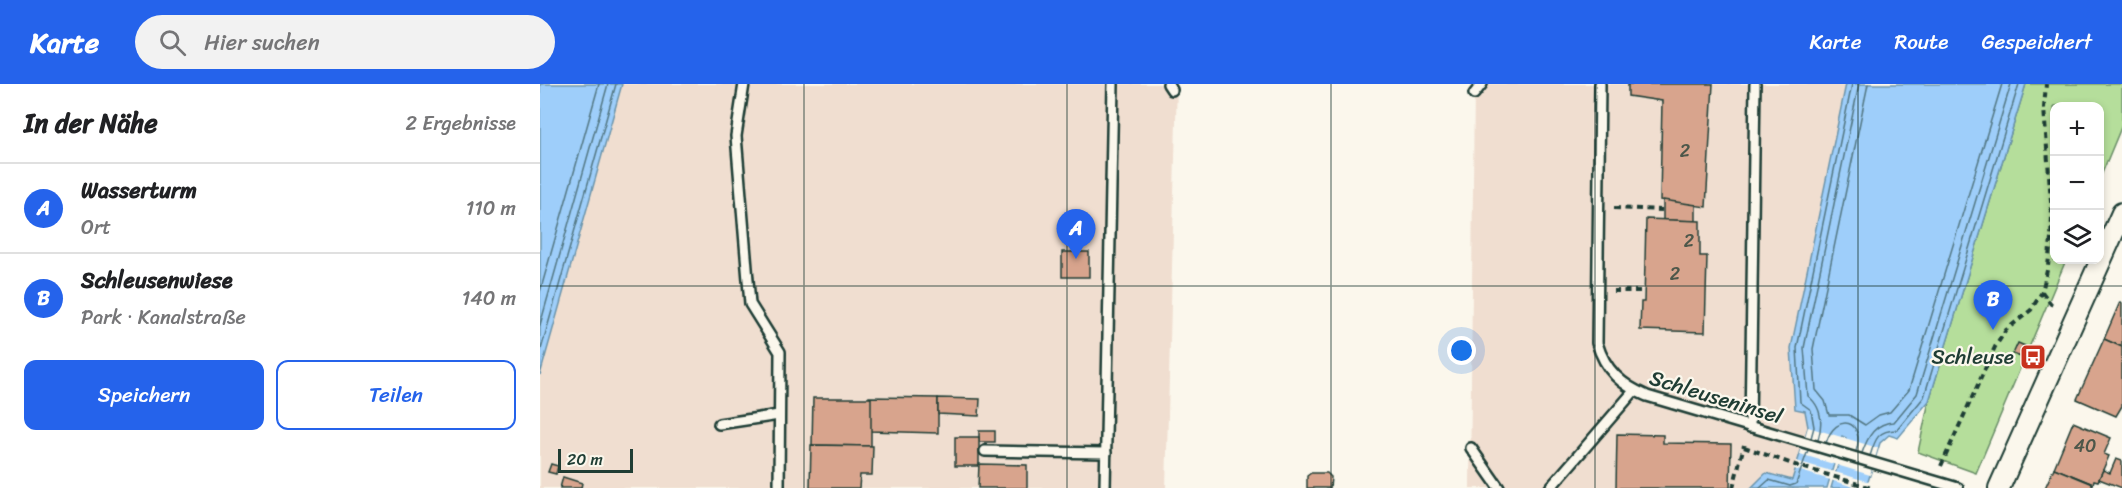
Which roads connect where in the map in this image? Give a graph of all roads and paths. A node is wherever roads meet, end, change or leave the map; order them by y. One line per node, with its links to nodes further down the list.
1 (744, 84): 14 (lane)
2 (1113, 84): 20 (lane)
3 (1482, 84): 7 (lane)
4 (1600, 84): 8 (lane, Schleuseninsel)
5 (1755, 84): 16 (lane)
6 (2046, 84): 21 (path)
7 (1474, 94)
8 (1599, 207): 9 (path); 11 (lane, Schleuseninsel)
9 (1663, 210)
10 (2122, 213): 29 (street)
11 (1597, 291): 12 (path); 13 (lane, Schleuseninsel)
12 (1644, 291)
13 (1634, 391): 16 (lane, Schleuseninsel); 26 (lane)
14 (779, 415): 15 (lane); 23 (lane)
15 (719, 424)
16 (1750, 427): 17 (path); 21 (lane, Schleuseninsel)
17 (1744, 447): 22 (path); 27 (path)
18 (1471, 448): 25 (lane)
19 (985, 451): 20 (lane)
20 (1106, 453): 24 (lane)
21 (1934, 481): 28 (lane, Schleuseninsel)
22 (1870, 487)
23 (779, 488)
24 (1105, 488)
25 (1498, 488)
26 (1550, 488)
27 (1733, 488)
28 (1958, 488)
29 (2000, 488)

